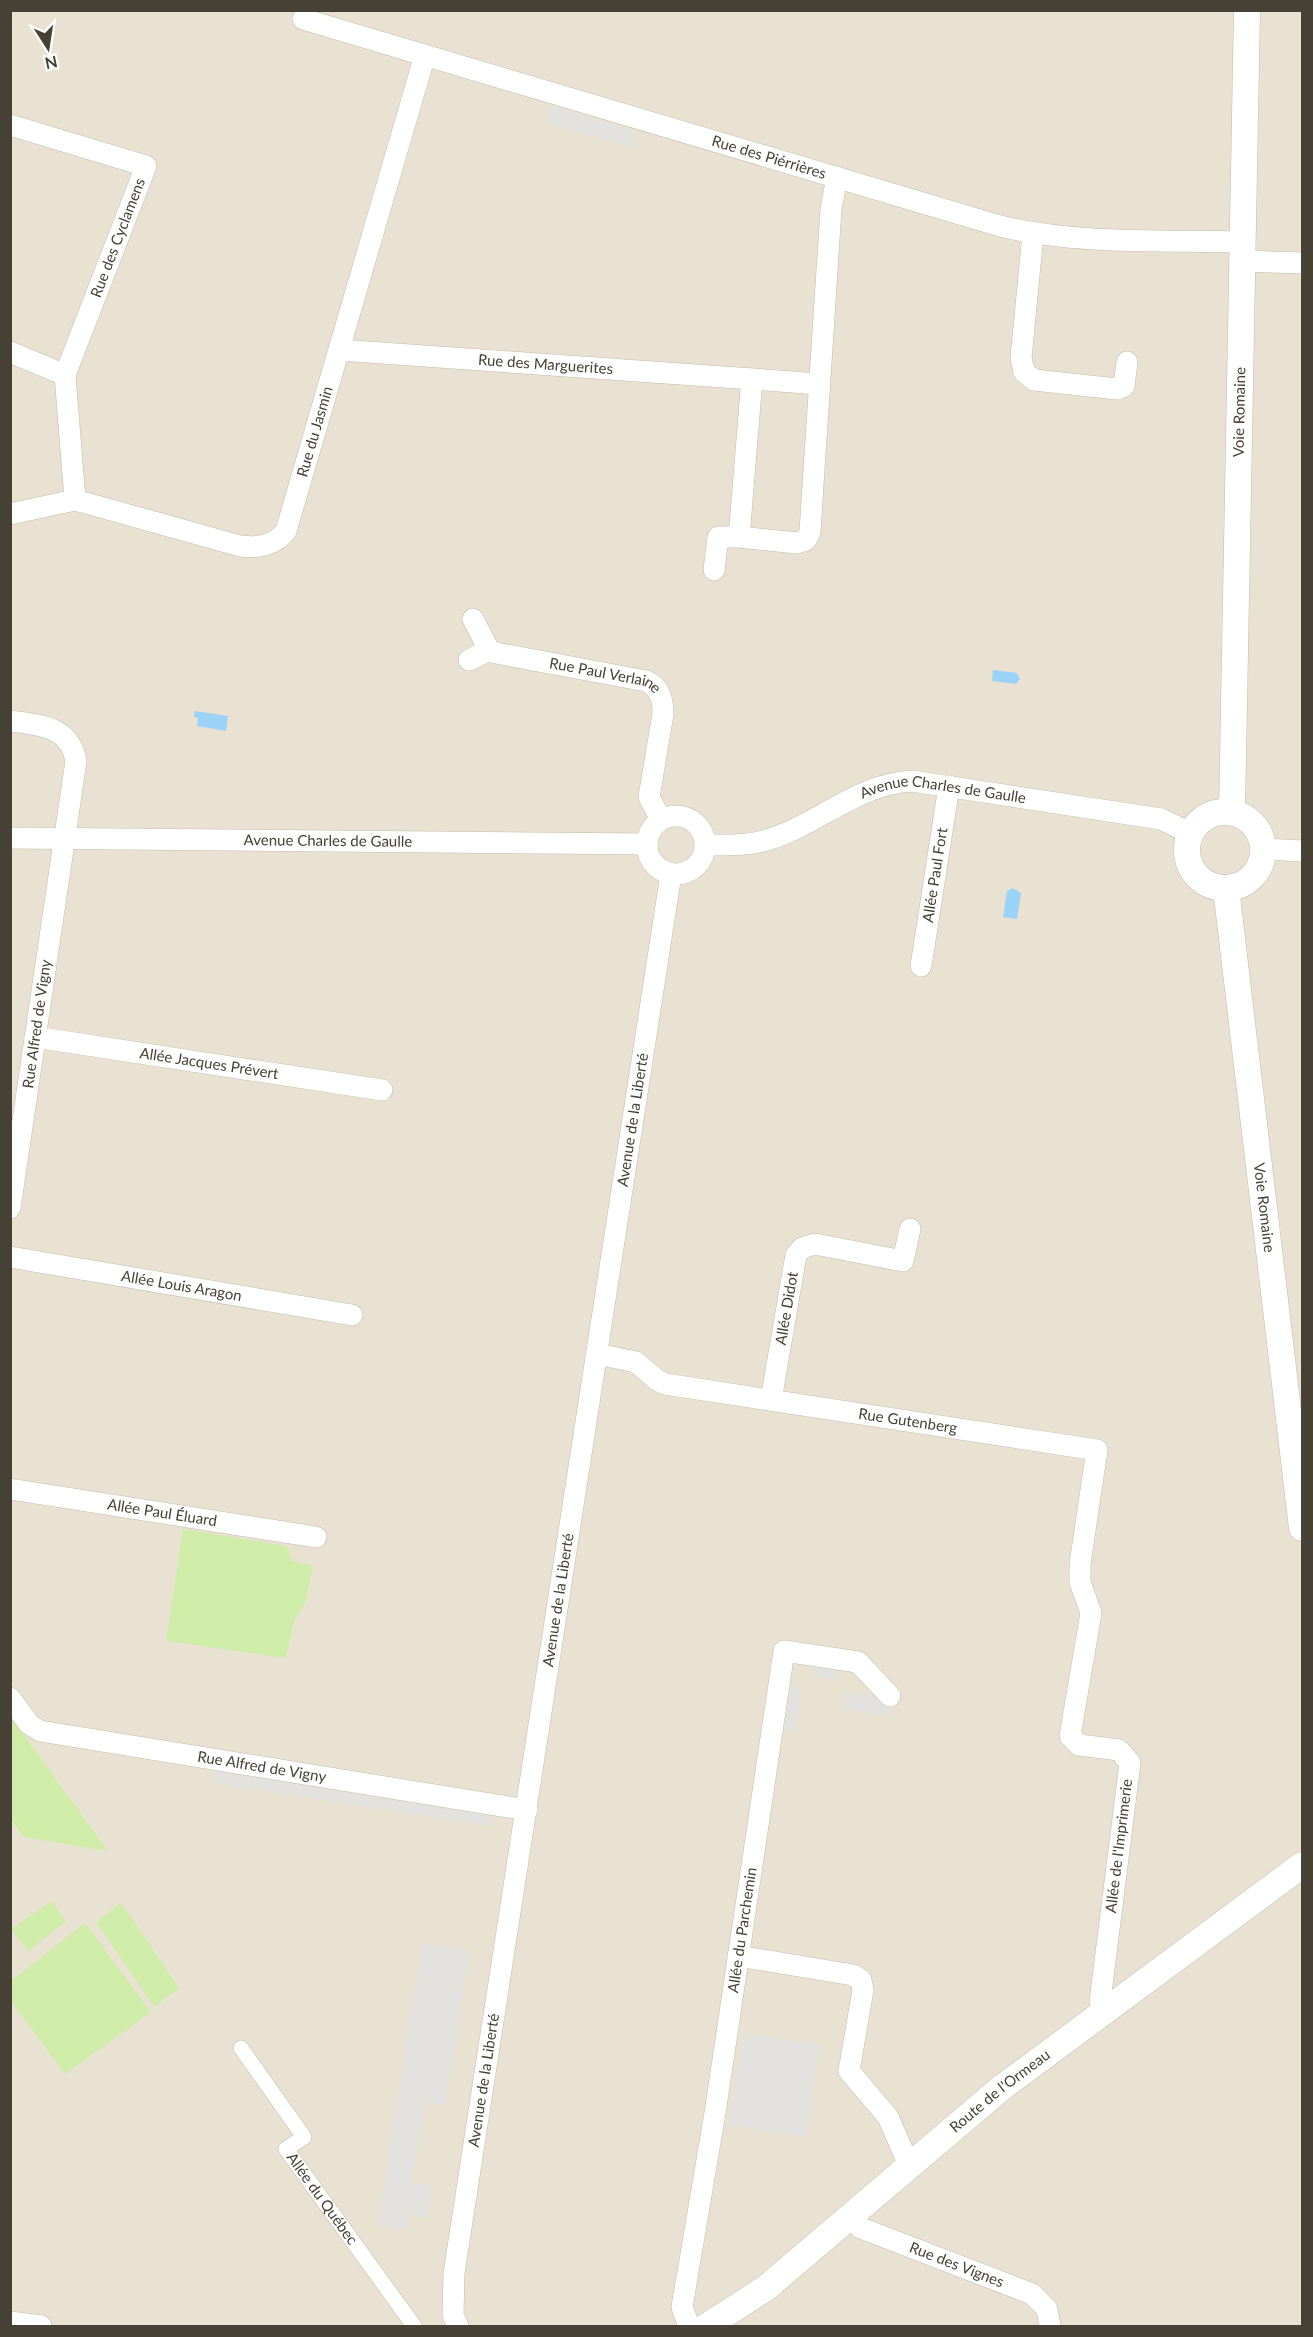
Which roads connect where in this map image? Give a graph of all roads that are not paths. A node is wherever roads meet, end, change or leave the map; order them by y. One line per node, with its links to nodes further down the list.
1 (1247, 10): 7 (street, Voie Romaine)
2 (303, 19): 3 (street, Rue des Piérrières)
3 (426, 55): 5 (street, Rue des Piérrières); 9 (street, Rue du Jasmin)
4 (10, 126): 12 (street, Rue des Cyclamens)
5 (837, 177): 6 (street, Rue des Piérrières); 14 (street)
6 (1033, 234): 7 (street, Rue des Piérrières); 11 (street)
7 (1243, 252): 8 (street, Rue des Piérrières); 24 (street, Voie Romaine)
8 (1302, 263)
9 (339, 350): 13 (street, Rue des Marguerites); 15 (street, Rue du Jasmin)
10 (10, 352): 12 (street)
11 (1127, 362)
12 (65, 375): 15 (street, Rue des Cyclamens)
13 (752, 379): 14 (street, Rue des Marguerites); 17 (street)
14 (819, 384): 17 (street)
15 (75, 500): 16 (street, Rue du Jasmin)
16 (10, 514)
17 (739, 537): 18 (street)
18 (714, 570)
19 (473, 619): 20 (street)
20 (489, 650): 21 (street); 25 (street, Rue Paul Verlaine)
21 (469, 660)
22 (10, 721): 28 (street, Rue Alfred de Vigny)
23 (949, 786): 26 (street, Avenue Charles de Gaulle); 30 (street, Avenue Charles de Gaulle); 35 (street, Allée Paul Fort)
24 (1232, 812): 26 (street); 31 (street)
25 (661, 820): 29 (street); 30 (street)
26 (1190, 833): 34 (street)
27 (10, 838): 28 (street, Avenue Charles de Gaulle)
28 (64, 839): 29 (street, Avenue Charles de Gaulle); 36 (street, Rue Alfred de Vigny)
29 (647, 844): 33 (street)
30 (705, 845): 33 (street)
31 (1263, 849): 32 (street); 34 (street)
32 (1302, 851)
33 (671, 874): 42 (street, Avenue de la Liberté)
34 (1226, 888): 45 (street, Voie Romaine)
35 (921, 966)
36 (35, 1037): 37 (street, Allée Jacques Prévert); 38 (street, Rue Alfred de Vigny)
37 (382, 1090)
38 (10, 1208)
39 (910, 1229): 43 (street, Allée Didot)
40 (10, 1257): 41 (street, Allée Louis Aragon)
41 (352, 1315)
42 (597, 1354): 43 (street, Rue Gutenberg); 50 (street, Avenue de la Liberté)
43 (771, 1400): 47 (street, Rue Gutenberg)
44 (10, 1489): 46 (street, Allée Paul Éluard)
45 (1302, 1528)
46 (316, 1537)
47 (1080, 1582): 53 (street, Allée de l'Imprimerie)
48 (890, 1696): 52 (street, Allée du Parchemin)
49 (10, 1698): 50 (street, Rue Alfred de Vigny)
50 (527, 1810): 60 (street, Avenue de la Liberté)
51 (1302, 1865): 53 (street, Route de l'Ormeau)
52 (738, 1956): 55 (street); 61 (street, Allée du Parchemin)
53 (1106, 2010): 55 (street, Route de l'Ormeau)
54 (241, 2048): 59 (street, Allée du Québec)
55 (909, 2165): 56 (street, Route de l'Ormeau)
56 (850, 2217): 62 (street, Route de l'Ormeau); 63 (street, Rue des Vignes)
57 (10, 2322): 58 (street)
58 (41, 2326)
59 (414, 2326)
60 (458, 2326)
61 (689, 2326)
62 (707, 2326)
63 (1050, 2326)

